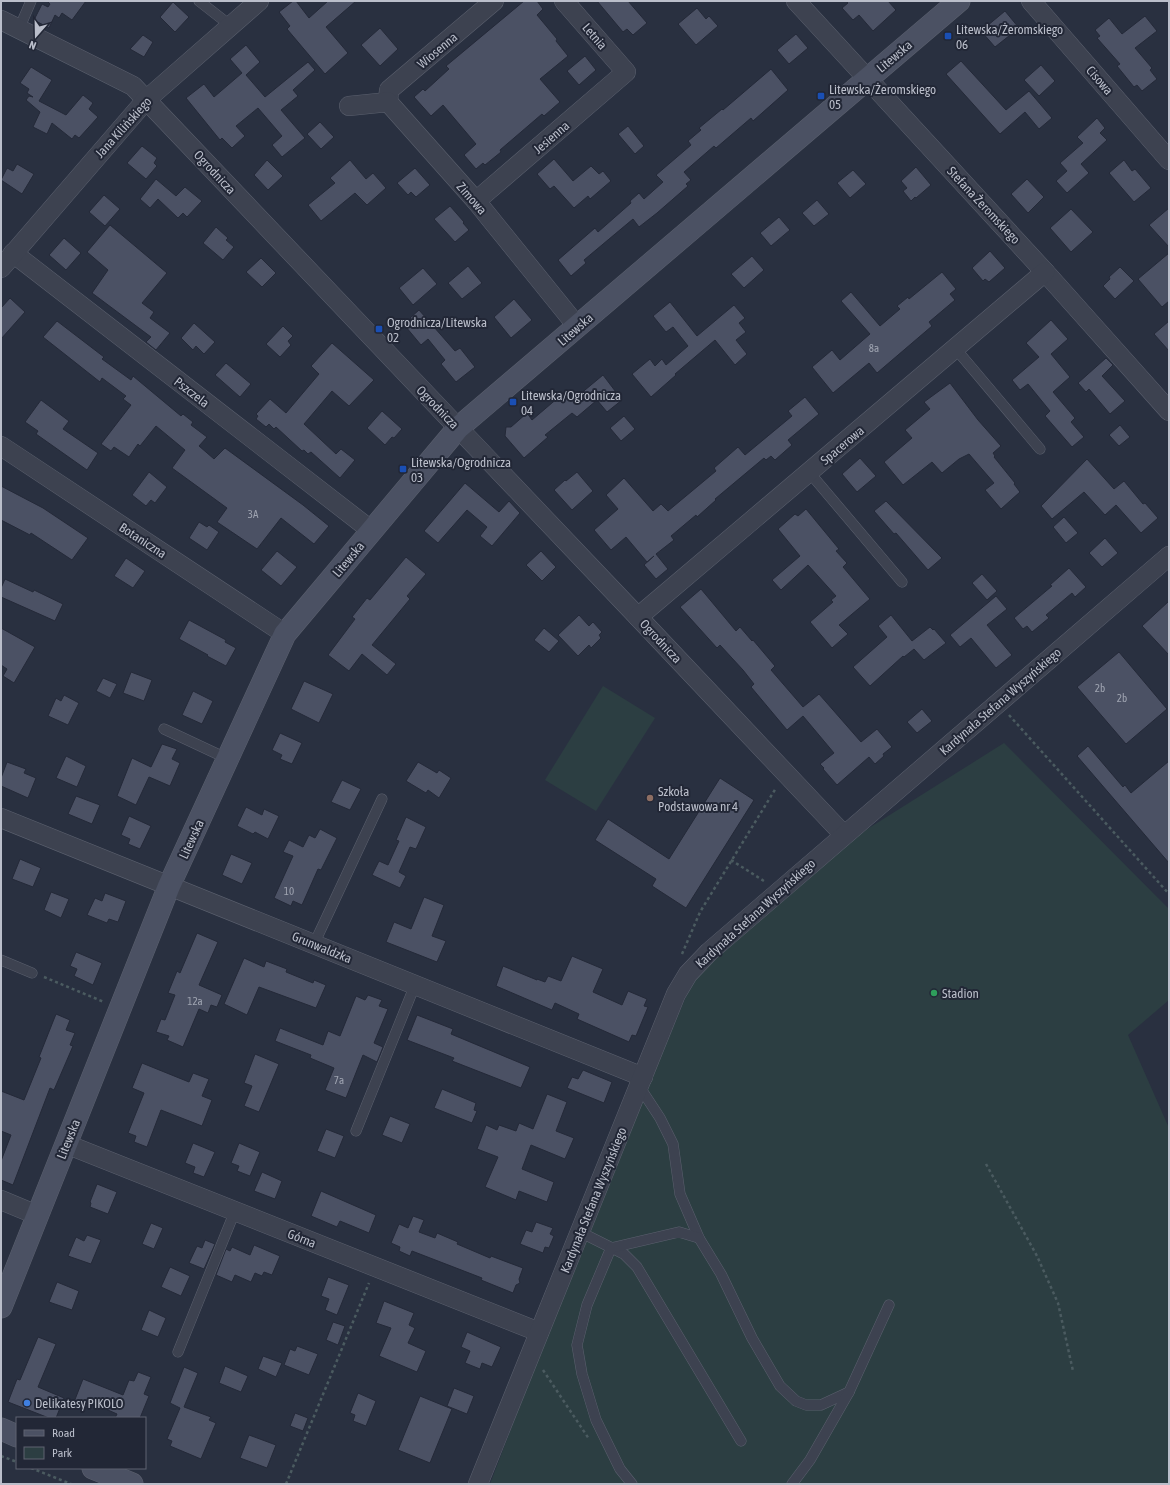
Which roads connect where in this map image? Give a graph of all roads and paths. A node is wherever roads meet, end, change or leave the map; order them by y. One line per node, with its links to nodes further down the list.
1 (31, 1): 11 (lane)
2 (199, 1): 10 (lane)
3 (259, 1): 10 (street, Jana Kilińskiego)
4 (494, 1): 15 (street, Wiosenna)
5 (564, 1): 12 (street, Letnia)
6 (796, 1): 13 (street, Stefana Żeromskiego)
7 (959, 1): 13 (main road, Litewska)
8 (1031, 1): 17 (street, Cisowa)
9 (1, 20): 11 (street, Ogrodnicza)
10 (231, 26): 14 (street, Jana Kilińskiego)
11 (19, 29): 14 (street, Ogrodnicza)
12 (626, 72): 18 (street, Jesienna)
13 (868, 79): 21 (street, Stefana Żeromskiego); 22 (main road, Litewska)
14 (146, 100): 19 (street, Jana Kilińskiego); 25 (street, Ogrodnicza)
15 (388, 102): 16 (street); 18 (street, Zimowa)
16 (349, 106)
17 (1169, 160)
18 (476, 201): 22 (street, Zimowa)
19 (13, 253): 20 (street, Jana Kilińskiego); 29 (street, Pszczela)
20 (1, 268)
21 (1045, 272): 23 (street, Spacerowa); 24 (street, Stefana Żeromskiego)
22 (577, 326): 25 (main road, Litewska)
23 (955, 348): 27 (lane); 28 (street, Spacerowa)
24 (1169, 411)
25 (458, 428): 29 (main road, Litewska); 32 (street, Ogrodnicza)
26 (1, 446): 33 (street, Botaniczna)
27 (1040, 449)
28 (809, 472): 31 (lane); 32 (street, Spacerowa)
29 (372, 531): 33 (main road, Litewska)
30 (1169, 556): 34 (street, Kardynała Stefana Wyszyńskiego)
31 (902, 582)
32 (638, 617): 40 (street, Ogrodnicza)
33 (285, 634): 36 (main road, Litewska)
34 (998, 703): 40 (street, Kardynała Stefana Wyszyńskiego); 44 (path)
35 (164, 729): 36 (lane)
36 (228, 759): 43 (main road, Litewska)
37 (776, 787): 41 (path)
38 (382, 798): 45 (lane)
39 (1, 818): 43 (street, Grunwaldzka)
40 (844, 835): 51 (street, Kardynała Stefana Wyszyńskiego)
41 (731, 860): 42 (path); 46 (path)
42 (766, 882)
43 (169, 886): 45 (street, Grunwaldzka); 53 (main road, Litewska)
44 (1169, 894)
45 (314, 944): 49 (street, Grunwaldzka)
46 (682, 955)
47 (1, 960): 48 (lane)
48 (32, 973): 50 (path)
49 (414, 985): 51 (street, Grunwaldzka); 52 (lane)
50 (105, 1002)
51 (641, 1081): 58 (street, Kardynała Stefana Wyszyńskiego); 59 (lane)
52 (356, 1131)
53 (66, 1144): 56 (street, Górna); 57 (main road, Litewska)
54 (986, 1164): 67 (path)
55 (1, 1200): 57 (street)
56 (235, 1211): 61 (street, Górna); 65 (lane)
57 (37, 1215): 63 (main road, Litewska)
58 (580, 1232): 60 (lane); 64 (street, Kardynała Stefana Wyszyńskiego)
59 (699, 1238): 60 (lane); 68 (lane)
60 (612, 1248): 72 (lane); 81 (lane)
61 (375, 1267): 64 (street, Górna); 79 (path)
62 (889, 1305): 68 (lane)
63 (1, 1307)
64 (539, 1332): 80 (street, Kardynała Stefana Wyszyńskiego)
65 (178, 1352)
66 (540, 1365): 71 (path)
67 (1073, 1371)
68 (850, 1392): 82 (lane)
69 (1, 1429): 70 (main road)
70 (16, 1436)
71 (590, 1440)
72 (741, 1441)
73 (1, 1456): 74 (path)
74 (16, 1462)
75 (34, 1469): 77 (path)
76 (101, 1475): 78 (main road)
77 (71, 1484)
78 (132, 1484)
79 (286, 1484)
80 (478, 1484)
81 (632, 1484)
82 (792, 1484)

